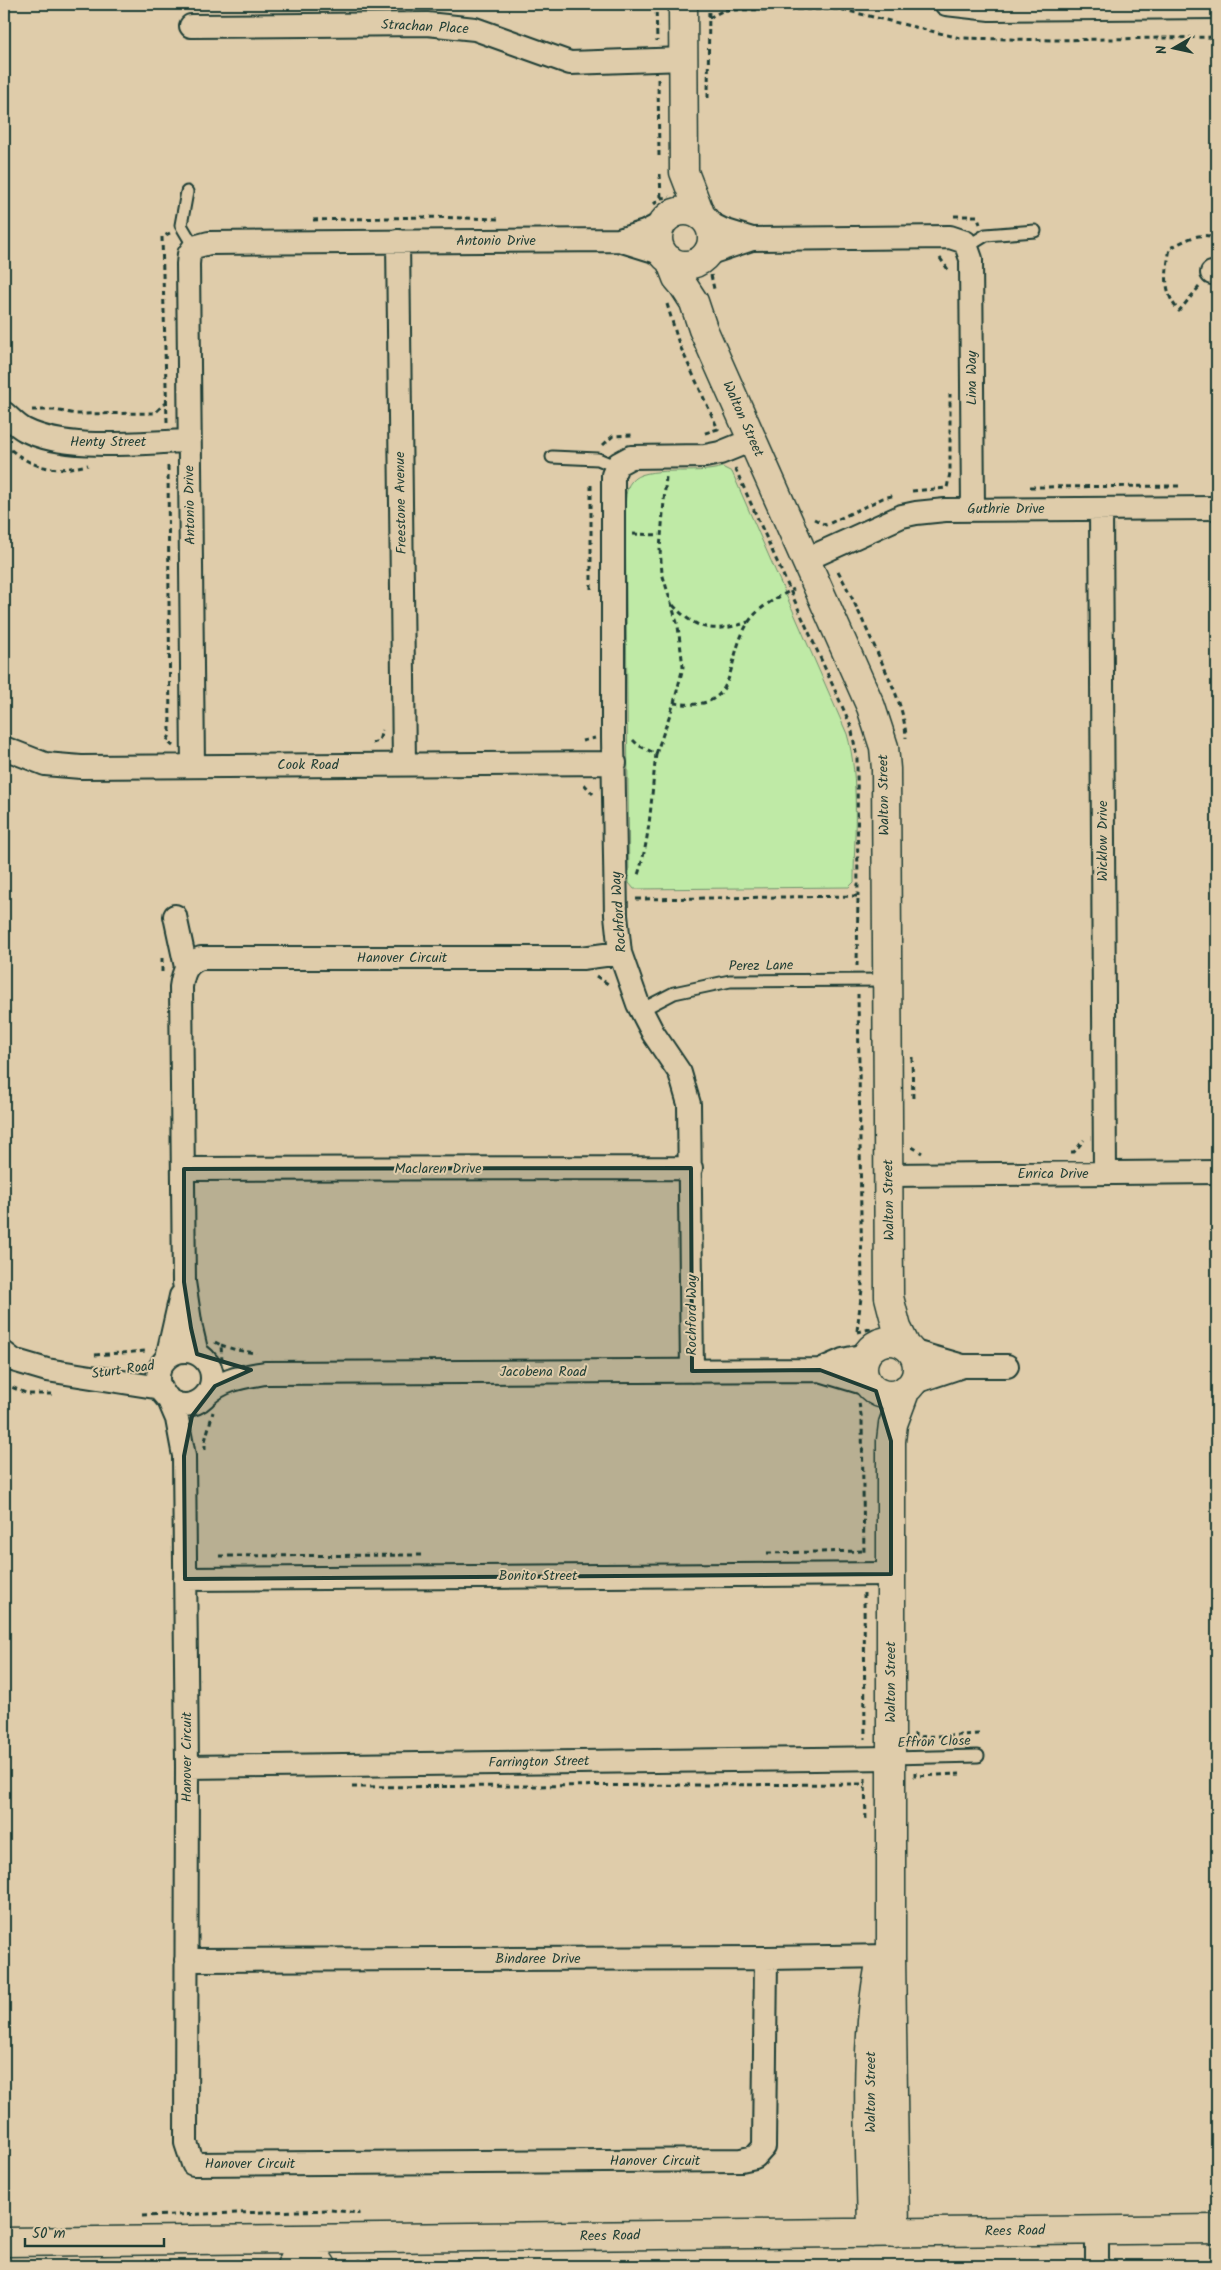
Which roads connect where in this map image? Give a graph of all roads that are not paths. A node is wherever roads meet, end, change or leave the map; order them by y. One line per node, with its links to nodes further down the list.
1 (684, 4): 5 (street)
2 (946, 4): 3 (street)
3 (1217, 7)
4 (190, 26): 5 (street, Strachan Place)
5 (684, 59): 6 (street)
6 (672, 170): 8 (street); 9 (street)
7 (187, 192): 15 (lane)
8 (664, 212): 9 (street); 12 (street, Antonio Drive); 17 (street)
9 (704, 219): 11 (street); 16 (street)
10 (1035, 231): 14 (lane)
11 (752, 239): 14 (street); 16 (street)
12 (619, 240): 13 (street, Antonio Drive); 17 (street, Antonio Drive)
13 (398, 241): 15 (street, Antonio Drive); 31 (street, Freestone Avenue)
14 (968, 246): 26 (street, Lina Way)
15 (194, 247): 21 (street, Antonio Drive)
16 (704, 257): 17 (street); 18 (street, Walton Street)
17 (667, 258): 18 (street, Walton Street)
18 (694, 302): 20 (street, Walton Street)
19 (4, 413): 21 (street, Henty Street)
20 (752, 440): 23 (street); 27 (street, Walton Street)
21 (179, 442): 29 (street, Antonio Drive)
22 (552, 457): 23 (lane)
23 (617, 467): 30 (street, Rochford Way)
24 (1217, 508): 25 (street, Guthrie Drive)
25 (1101, 509): 26 (street, Guthrie Drive); 40 (street, Wicklow Drive)
26 (973, 510): 27 (street, Guthrie Drive)
27 (803, 577): 35 (street, Walton Street)
28 (4, 748): 29 (street, Cook Road)
29 (192, 755): 31 (street, Cook Road)
30 (615, 763): 31 (street, Cook Road); 33 (street, Rochford Way)
31 (404, 764)
32 (175, 916): 34 (street)
33 (611, 954): 34 (street, Hanover Circuit); 36 (street, Rochford Way)
34 (186, 967): 38 (street)
35 (887, 980): 36 (lane, Perez Lane); 41 (street, Walton Street)
36 (641, 1010): 37 (street, Rochford Way)
37 (691, 1168): 38 (street, Maclaren Drive); 52 (street, Rochford Way)
38 (184, 1169): 42 (street)
39 (1217, 1172): 40 (street, Enrica Drive)
40 (1106, 1173): 41 (street, Enrica Drive)
41 (888, 1175): 43 (street, Walton Street)
42 (184, 1282): 47 (street); 51 (street)
43 (890, 1298): 44 (street, Walton Street); 45 (street, Walton Street)
44 (909, 1349): 45 (street); 48 (street); 54 (street)
45 (869, 1351): 50 (street, Jacobena Road); 55 (street)
46 (4, 1353): 53 (street, Sturt Road)
47 (164, 1361): 51 (street); 53 (street, Sturt Road); 56 (street)
48 (963, 1366): 49 (street); 54 (street)
49 (1007, 1366)
50 (820, 1370): 52 (street, Jacobena Road); 55 (street, Jacobena Road)
51 (211, 1371): 52 (street, Jacobena Road); 56 (street); 58 (street)
52 (692, 1371)
53 (84, 1375): 56 (street, Sturt Road)
54 (909, 1386): 55 (street); 57 (street, Walton Street)
55 (866, 1391): 57 (street, Walton Street)
56 (165, 1393): 58 (street)
57 (891, 1440): 59 (street, Walton Street)
58 (194, 1458): 60 (street, Hanover Circuit)
59 (891, 1574): 60 (street, Bonito Street); 62 (street, Walton Street)
60 (185, 1579): 63 (street, Hanover Circuit)
61 (978, 1756): 62 (lane, Effron Close)
62 (878, 1759): 63 (street, Farrington Street); 64 (street, Walton Street)
63 (187, 1766): 66 (street, Hanover Circuit)
64 (886, 1956): 65 (street, Bindaree Drive); 69 (street, Walton Street)
65 (766, 1958): 66 (street, Bindaree Drive); 66 (street, Hanover Circuit)
66 (186, 1960)
67 (1217, 2229): 68 (street, Rees Road)
68 (1097, 2230): 69 (street, Rees Road); 74 (street)
69 (883, 2233): 70 (street, Rees Road)
70 (304, 2239): 71 (street, Rees Road); 72 (street); 73 (street)
71 (4, 2242)
72 (291, 2266)
73 (322, 2266)
74 (1097, 2266)

